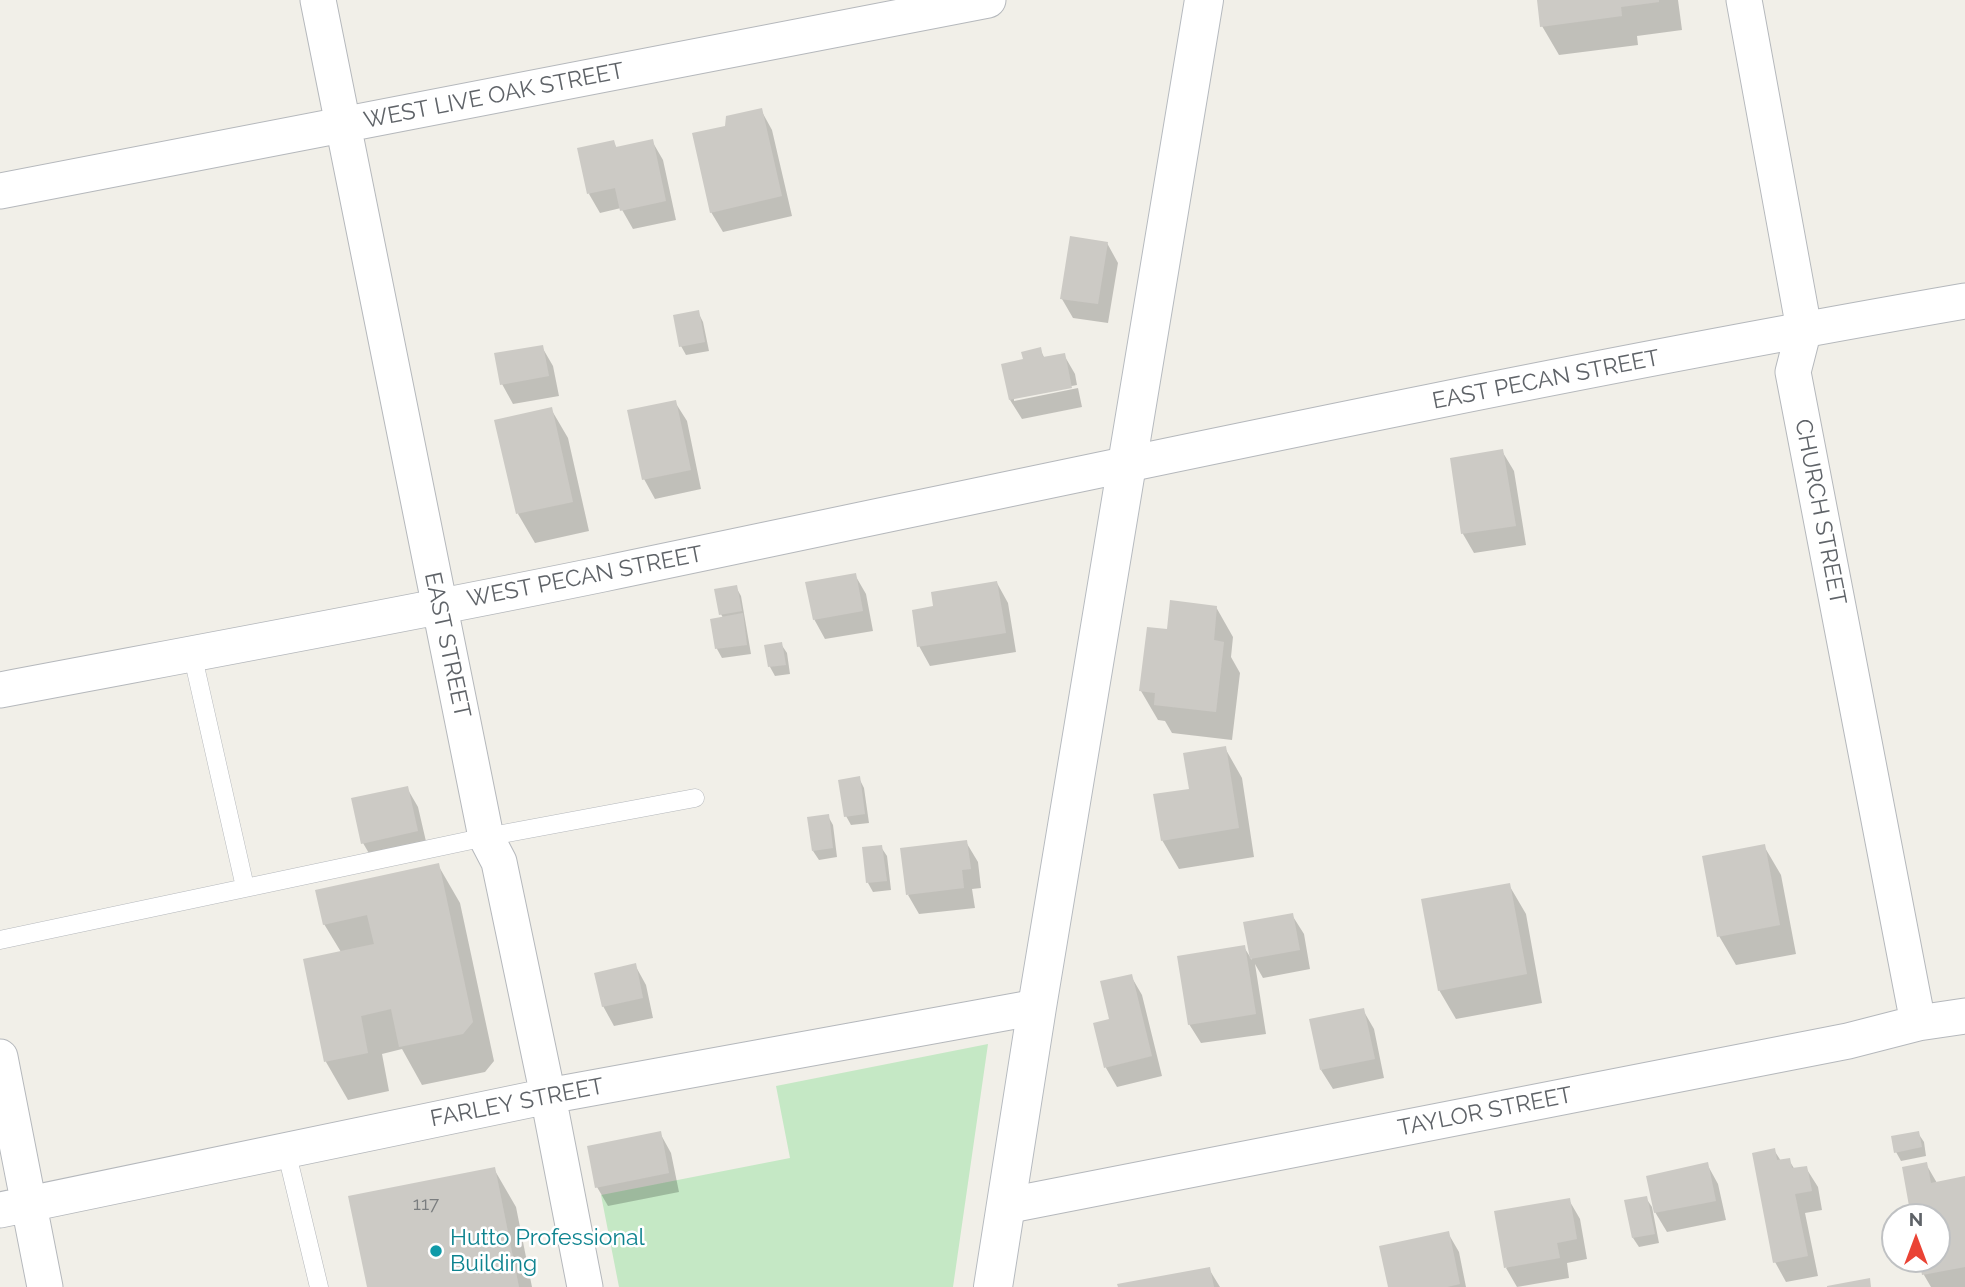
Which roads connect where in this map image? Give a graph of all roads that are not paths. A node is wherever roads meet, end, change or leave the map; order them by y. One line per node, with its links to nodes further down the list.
1 (318, 0): 5 (street, EAST STREET)
2 (988, 0): 5 (street, WEST LIVE OAK STREET)
3 (1205, 0): 9 (main road)
4 (1744, 0): 8 (street, CHURCH STREET)
5 (343, 125): 6 (street, WEST LIVE OAK STREET); 10 (street, EAST STREET)
6 (0, 191)
7 (1965, 301): 8 (street, EAST PECAN STREET)
8 (1804, 329): 9 (street, EAST PECAN STREET); 19 (street, CHURCH STREET)
9 (1127, 464): 10 (street, WEST PECAN STREET); 17 (main road)
10 (438, 606): 11 (street, WEST PECAN STREET); 14 (street, EAST STREET)
11 (192, 653): 12 (street, WEST PECAN STREET); 15 (lane)
12 (0, 690)
13 (695, 798): 14 (lane)
14 (485, 837): 15 (lane); 21 (street, EAST STREET)
15 (245, 887): 16 (lane)
16 (0, 940)
17 (1037, 1007): 21 (street, FARLEY STREET); 23 (main road)
18 (1965, 1016): 19 (street, TAYLOR STREET)
19 (1918, 1023): 23 (street, TAYLOR STREET)
20 (0, 1056): 24 (street)
21 (548, 1096): 22 (street, FARLEY STREET); 27 (street, EAST STREET)
22 (286, 1150): 24 (street, FARLEY STREET); 26 (lane)
23 (1005, 1206): 28 (main road)
24 (15, 1207): 25 (street)
25 (45, 1287)
26 (319, 1287)
27 (584, 1287)
28 (993, 1287)

